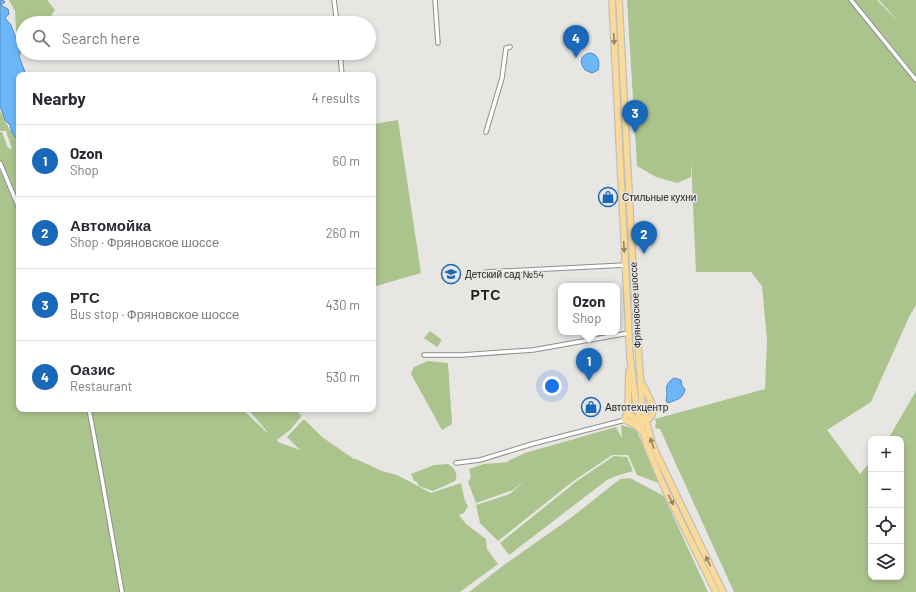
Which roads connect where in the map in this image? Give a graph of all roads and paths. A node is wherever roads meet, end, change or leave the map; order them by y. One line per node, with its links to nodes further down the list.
1 (334, 0): 6 (street)
2 (436, 0): 7 (street)
3 (612, 0): 15 (main road, Фряновское шоссе, one-way to 15)
4 (619, 0): 22 (main road, Фряновское шоссе)
5 (851, 0): 11 (street)
6 (336, 16)
7 (438, 43)
8 (510, 46): 12 (street)
9 (341, 60): 10 (street)
10 (342, 72)
11 (916, 80)
12 (486, 132)
13 (0, 163): 14 (street)
14 (16, 201)
15 (625, 265): 16 (street); 17 (main road, Фряновское шоссе)
16 (486, 272)
17 (629, 333): 19 (street); 21 (main road, Фряновское шоссе)
18 (618, 335): 20 (street)
19 (620, 335)
20 (424, 355)
21 (630, 357): 23 (main road); 26 (main road, Фряновское шоссе)
22 (640, 379): 27 (main road, Фряновское шоссе); 27 (main road)
23 (628, 408): 25 (main road); 26 (main road)
24 (90, 412): 30 (street)
25 (625, 420): 26 (main road); 28 (main road); 29 (street)
26 (639, 421): 27 (main road); 28 (main road, Фряновское шоссе)
27 (646, 421): 32 (main road, Фряновское шоссе, one-way to 27)
28 (644, 435): 31 (main road, Фряновское шоссе, one-way to 31)
29 (456, 464)
30 (122, 592)
31 (716, 592)
32 (723, 592)

